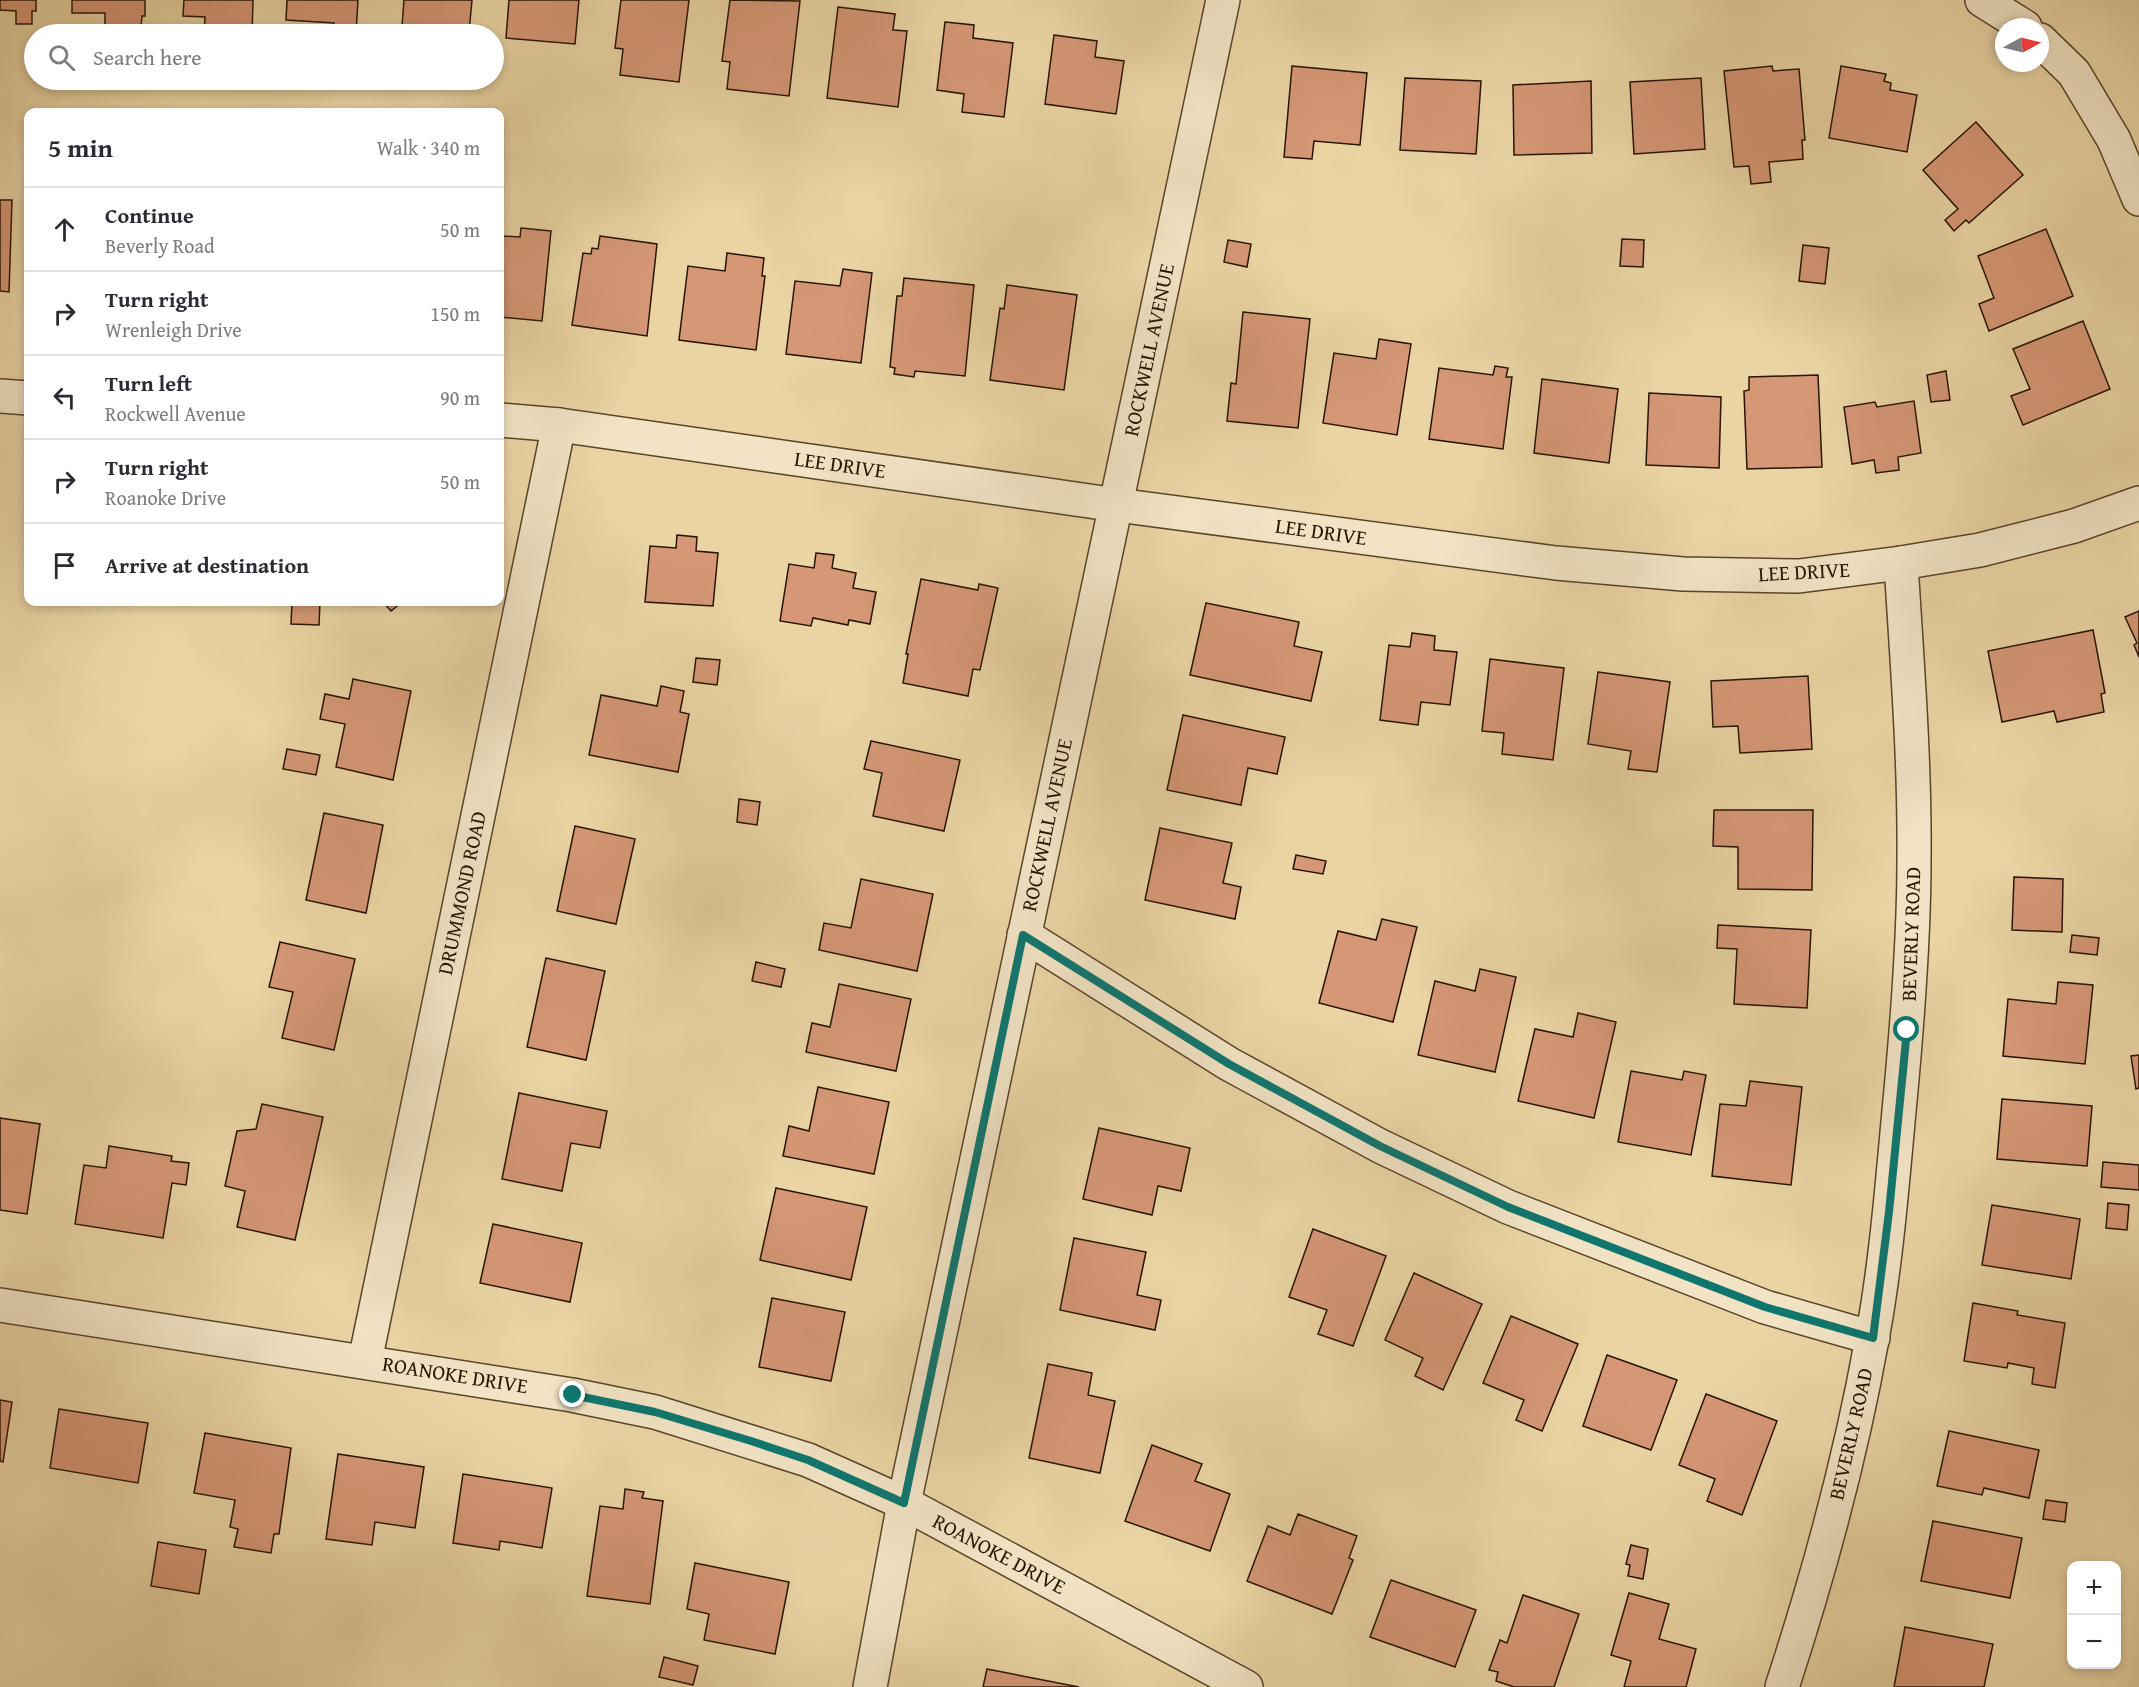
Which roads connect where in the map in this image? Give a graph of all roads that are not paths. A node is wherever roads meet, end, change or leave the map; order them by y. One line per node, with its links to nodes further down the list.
1 (1223, 0): 11 (street, ROCKWELL AVENUE)
2 (1982, 0): 3 (street)
3 (2011, 18)
4 (2049, 49): 5 (street)
5 (2139, 199)
6 (0, 396): 7 (street)
7 (24, 398)
8 (504, 420): 9 (street, LEE DRIVE)
9 (559, 425): 11 (street, LEE DRIVE); 16 (street, DRUMMOND ROAD)
10 (2139, 503): 12 (street, LEE DRIVE)
11 (1117, 505): 12 (street, LEE DRIVE); 13 (street, ROCKWELL AVENUE)
12 (1901, 563): 15 (street, BEVERLY ROAD)
13 (1023, 935): 15 (street); 17 (street, ROCKWELL AVENUE)
14 (0, 1305): 16 (street, ROANOKE DRIVE)
15 (1873, 1338): 20 (street, BEVERLY ROAD)
16 (365, 1361): 17 (street, ROANOKE DRIVE)
17 (904, 1503): 18 (street, ROCKWELL AVENUE); 19 (street, ROANOKE DRIVE)
18 (870, 1687)
19 (1246, 1687)
20 (1782, 1687)

